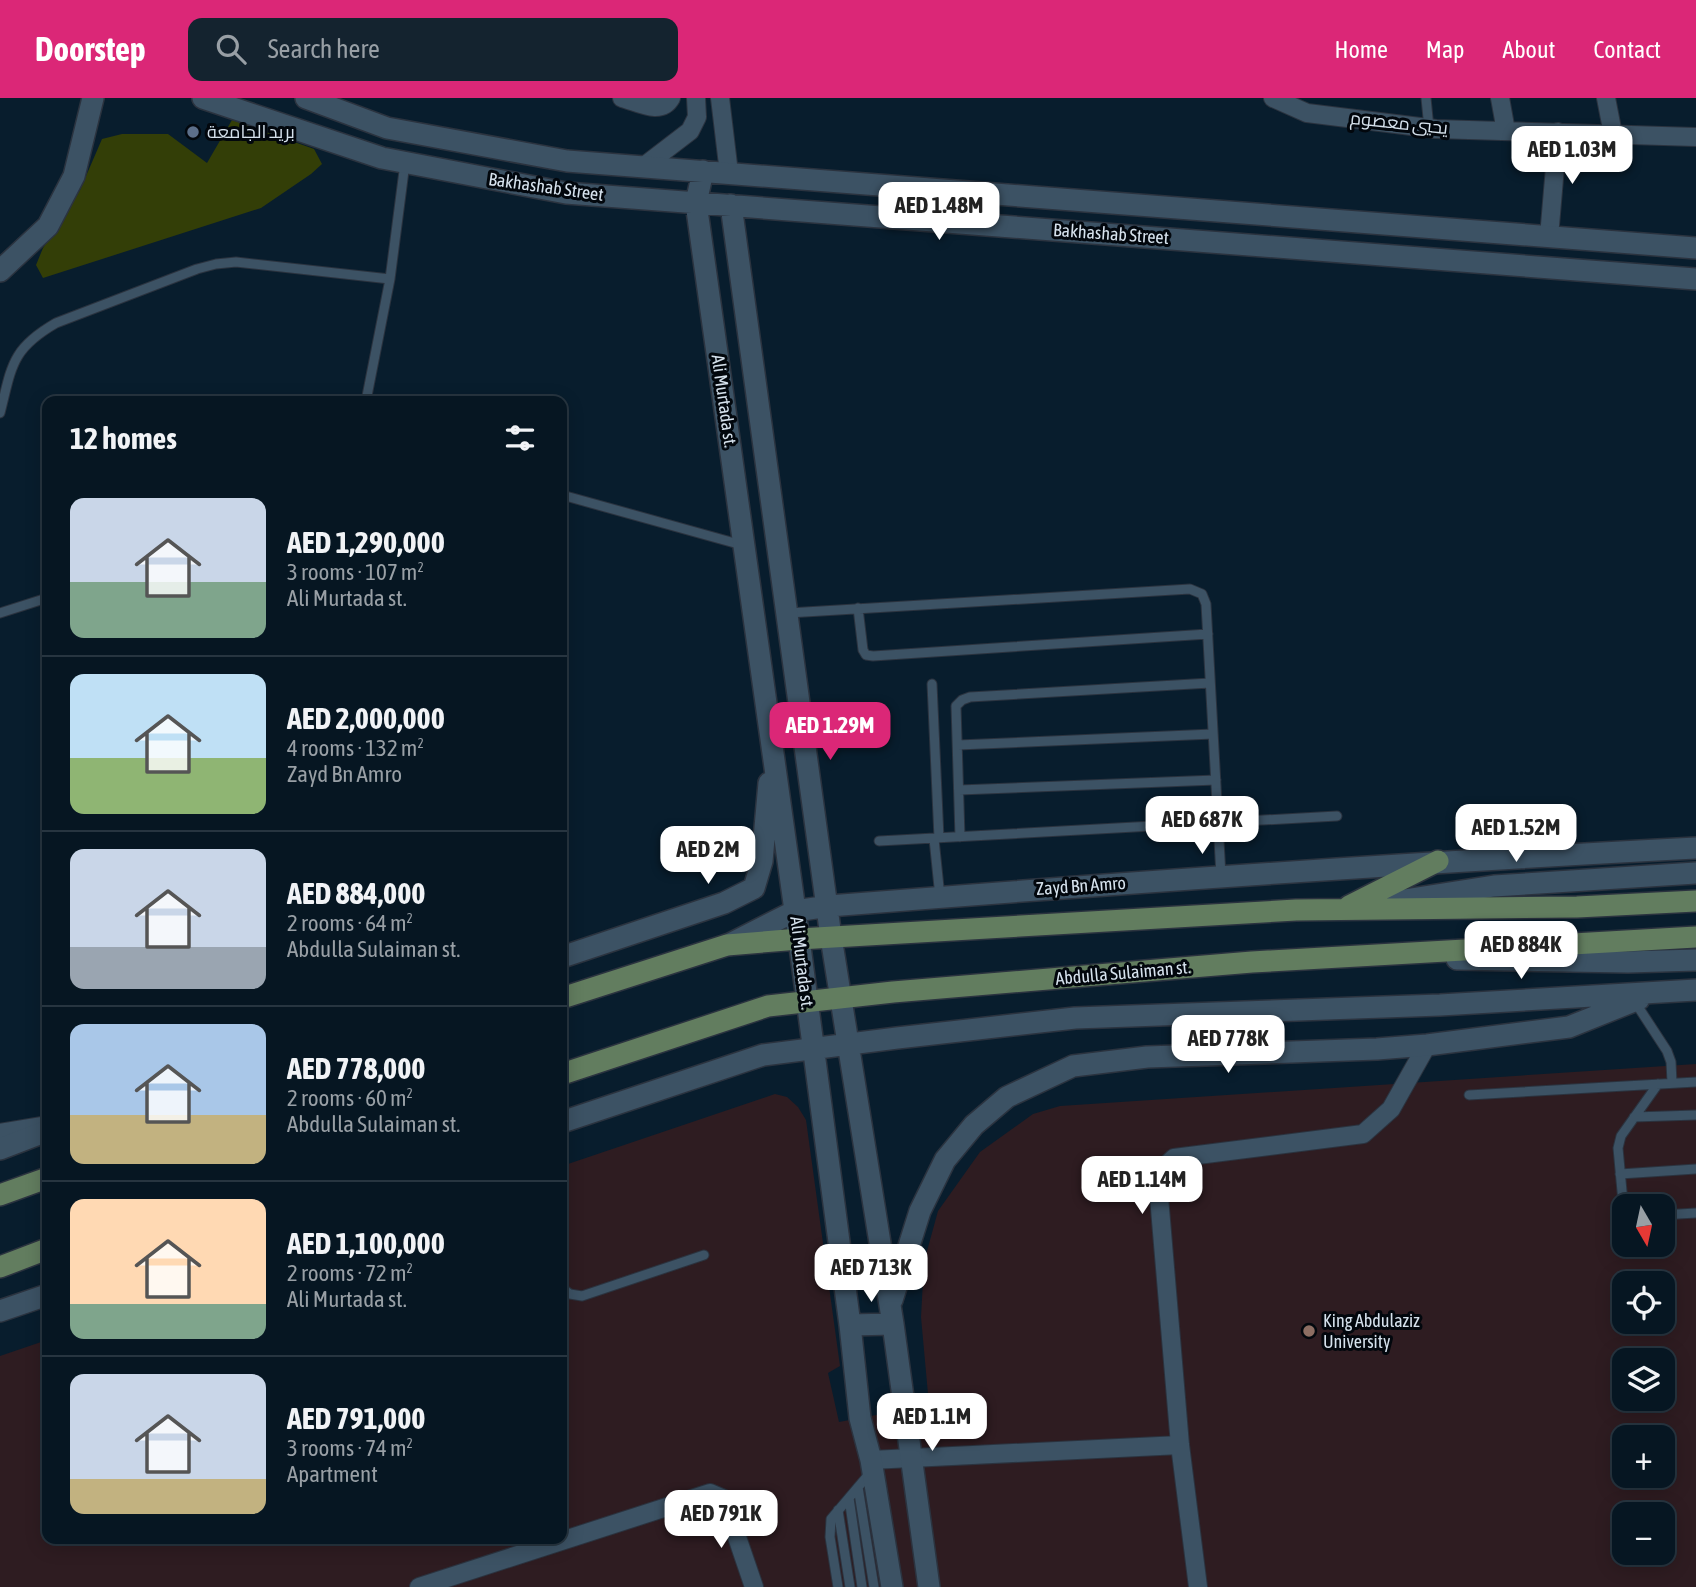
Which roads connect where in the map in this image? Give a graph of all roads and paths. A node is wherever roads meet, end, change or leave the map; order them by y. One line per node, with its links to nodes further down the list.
1 (93, 98): 25 (main road)
2 (203, 98): 17 (main road, Bakhashab Street)
3 (306, 98): 18 (main road, Bakhashab Street)
4 (622, 98): 5 (street)
5 (671, 98)
6 (696, 98): 18 (street)
7 (720, 98): 20 (street)
8 (1273, 98): 12 (street, يحيي معصوم)
9 (1426, 98): 12 (lane)
10 (1500, 98): 13 (street)
11 (1606, 98): 15 (street)
12 (1429, 128): 13 (street, يحيي معصوم)
13 (1507, 131): 14 (street, يحيي معصوم)
14 (1558, 132): 15 (street, يحيي معصوم); 23 (street)
15 (1613, 134): 16 (street, يحيي معصوم)
16 (1696, 136)
17 (405, 163): 21 (main road, Bakhashab Street); 26 (lane)
18 (643, 167): 19 (main road, Bakhashab Street)
19 (703, 171): 20 (main road, Bakhashab Street); 21 (main road, Ali Murtada st.)
20 (729, 173): 23 (main road, Bakhashab Street)
21 (696, 203): 22 (main road, Bakhashab Street); 31 (main road, Ali Murtada st.)
22 (731, 205): 27 (main road, Bakhashab Street); 34 (main road, Ali Murtada st.)
23 (1549, 237): 24 (main road, Bakhashab Street)
24 (1696, 248)
25 (0, 271)
26 (390, 279): 28 (lane); 29 (lane)
27 (1696, 279)
28 (367, 396)
29 (0, 413)
30 (567, 496): 31 (lane)
31 (744, 545): 41 (main road, Ali Murtada st.)
32 (42, 600): 35 (lane)
33 (858, 608): 34 (lane); 36 (lane); 36 (lane)
34 (788, 612): 55 (main road, Ali Murtada st.)
35 (0, 614)
36 (1208, 634): 37 (lane)
37 (1210, 683): 39 (lane); 40 (lane)
38 (932, 684): 47 (lane)
39 (1213, 734): 40 (lane); 42 (lane)
40 (958, 745): 43 (lane)
41 (772, 746): 57 (main road, Ali Murtada st.); 62 (main road)
42 (1216, 780): 43 (lane); 45 (lane)
43 (959, 790): 46 (lane)
44 (1337, 816): 45 (lane)
45 (1218, 823): 46 (lane); 52 (lane)
46 (960, 837): 47 (lane)
47 (937, 838): 48 (lane); 53 (lane)
48 (879, 841)
49 (1696, 848): 50 (main road, Zayd Bn Amro)
50 (1438, 861): 52 (main road, Zayd Bn Amro); 56 (main road)
51 (1696, 873): 56 (main road)
52 (1221, 876): 53 (main road, Zayd Bn Amro)
53 (940, 897): 55 (main road, Zayd Bn Amro)
54 (1696, 901): 56 (main road)
55 (829, 906): 57 (main road, Zayd Bn Amro); 58 (main road, Ali Murtada st.)
56 (1342, 909): 58 (main road)
57 (795, 911): 60 (main road, Ali Murtada st.); 61 (main road, Zayd Bn Amro)
58 (831, 937): 60 (main road); 68 (main road, Ali Murtada st.)
59 (1696, 937): 63 (main road, Abdulla Sulaiman st.)
60 (799, 939): 61 (main road); 69 (main road, Ali Murtada st.)
61 (727, 946): 66 (main road)
62 (567, 955)
63 (1346, 957): 64 (main road); 68 (main road, Abdulla Sulaiman st.)
64 (1696, 960)
65 (1696, 990): 67 (main road)
66 (567, 996)
67 (1633, 997): 70 (main road); 71 (main road); 75 (lane)
68 (841, 998): 69 (main road, Abdulla Sulaiman st.); 70 (main road, Ali Murtada st.)
69 (807, 1002): 72 (main road, Ali Murtada st.); 73 (main road, Abdulla Sulaiman st.)
70 (849, 1045): 72 (main road); 98 (main road, Ali Murtada st.)
71 (1427, 1045): 98 (main road); 100 (street)
72 (814, 1050): 80 (main road); 99 (main road, Ali Murtada st.)
73 (567, 1072)
74 (1696, 1082): 75 (lane)
75 (1672, 1083): 76 (lane)
76 (1658, 1084): 77 (lane); 79 (lane)
77 (1469, 1095)
78 (1696, 1115): 79 (lane)
79 (1634, 1117): 86 (lane)
80 (567, 1120)
81 (42, 1126): 82 (street)
82 (0, 1133)
83 (42, 1133): 84 (main road)
84 (0, 1149)
85 (1696, 1169): 86 (lane)
86 (1620, 1174): 88 (lane)
87 (42, 1180): 89 (main road)
88 (1622, 1194)
89 (0, 1195)
90 (1696, 1213): 91 (lane)
91 (1675, 1214)
92 (42, 1252): 94 (main road)
93 (704, 1255): 95 (lane)
94 (0, 1267)
95 (567, 1292)
96 (42, 1297): 97 (main road)
97 (0, 1311)
98 (891, 1315): 99 (main road); 101 (main road, Ali Murtada st.)
99 (850, 1325): 102 (main road, Ali Murtada st.)
100 (1180, 1445): 101 (street); 116 (street)
101 (911, 1459): 102 (street); 115 (main road, Ali Murtada st.)
102 (872, 1464): 103 (lane); 114 (main road, Ali Murtada st.)
103 (858, 1487): 104 (lane); 113 (lane)
104 (849, 1498): 105 (lane); 112 (lane)
105 (838, 1510): 110 (lane); 111 (lane)
106 (567, 1539): 109 (street)
107 (552, 1544): 108 (street)
108 (419, 1587)
109 (754, 1587)
110 (838, 1587)
111 (850, 1587)
112 (862, 1587)
113 (874, 1587)
114 (892, 1587)
115 (929, 1587)
116 (1198, 1587)

